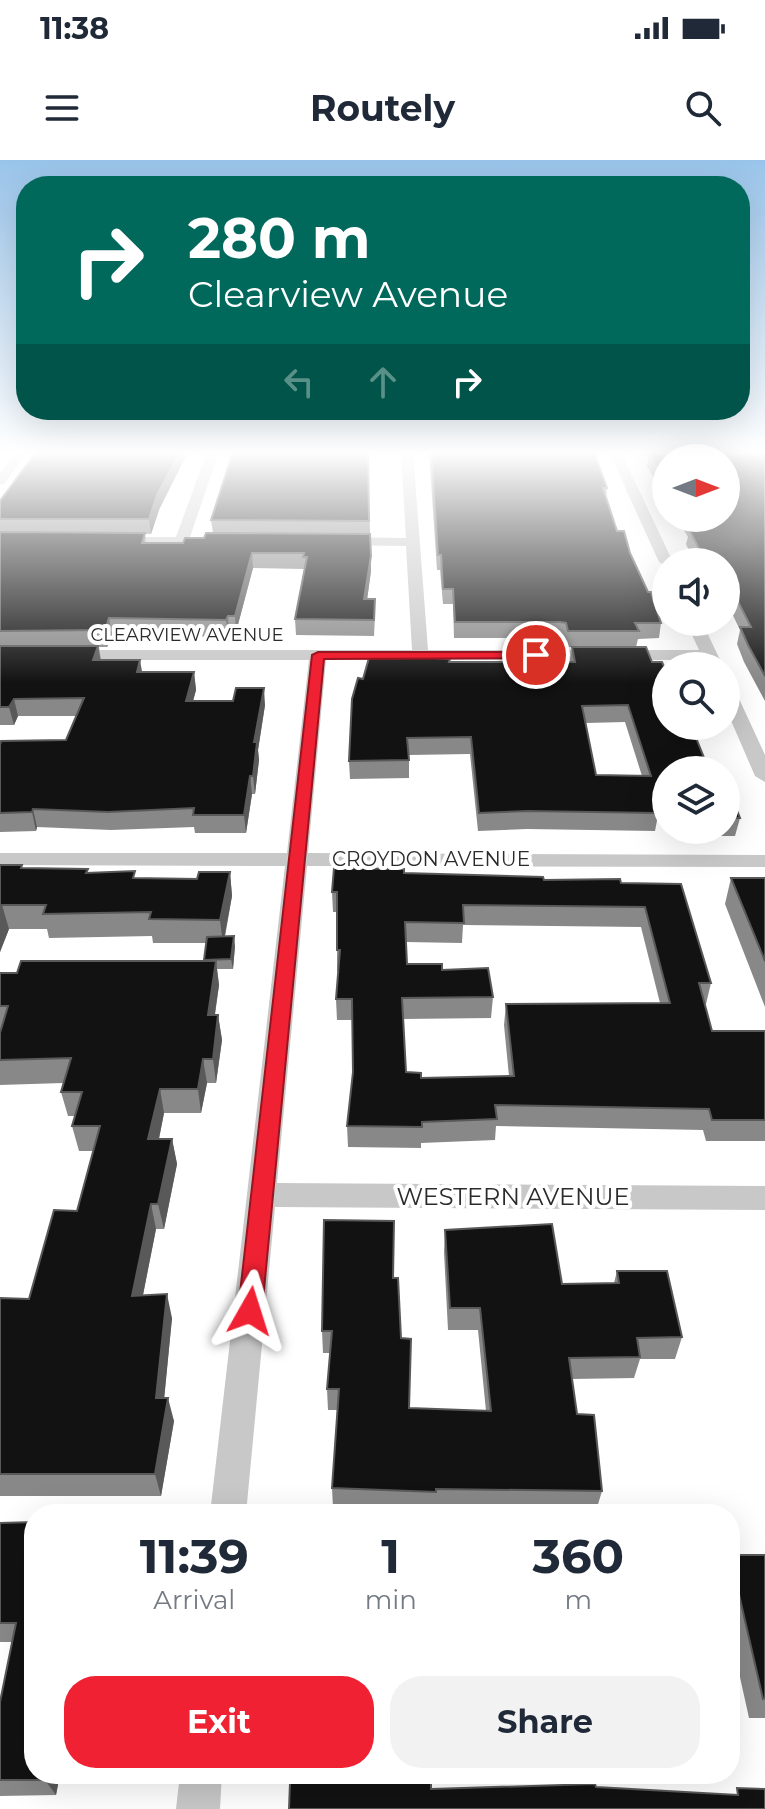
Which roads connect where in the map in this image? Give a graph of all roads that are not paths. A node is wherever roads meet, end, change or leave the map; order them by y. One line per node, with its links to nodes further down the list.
1 (186, 529): 4 (street)
2 (410, 529): 8 (street)
3 (651, 529): 9 (street)
4 (182, 540): 5 (street); 6 (street)
5 (106, 541)
6 (227, 541)
7 (319, 541): 8 (street)
8 (411, 542): 12 (street)
9 (660, 548)
10 (48, 655): 11 (street, CLEARVIEW AVENUE)
11 (318, 655): 12 (street, CLEARVIEW AVENUE); 17 (street)
12 (420, 655): 13 (street, CLEARVIEW AVENUE)
13 (652, 660)
14 (740, 714): 15 (street)
15 (759, 747): 16 (street)
16 (765, 776)
17 (296, 858): 18 (street, CROYDON AVENUE); 19 (street, CROYDON AVENUE); 20 (street)
18 (0, 859)
19 (765, 861)
20 (262, 1195): 21 (street, WESTERN AVENUE); 22 (street)
21 (765, 1198)
22 (229, 1504)
23 (200, 1784): 24 (street)
24 (198, 1809)

